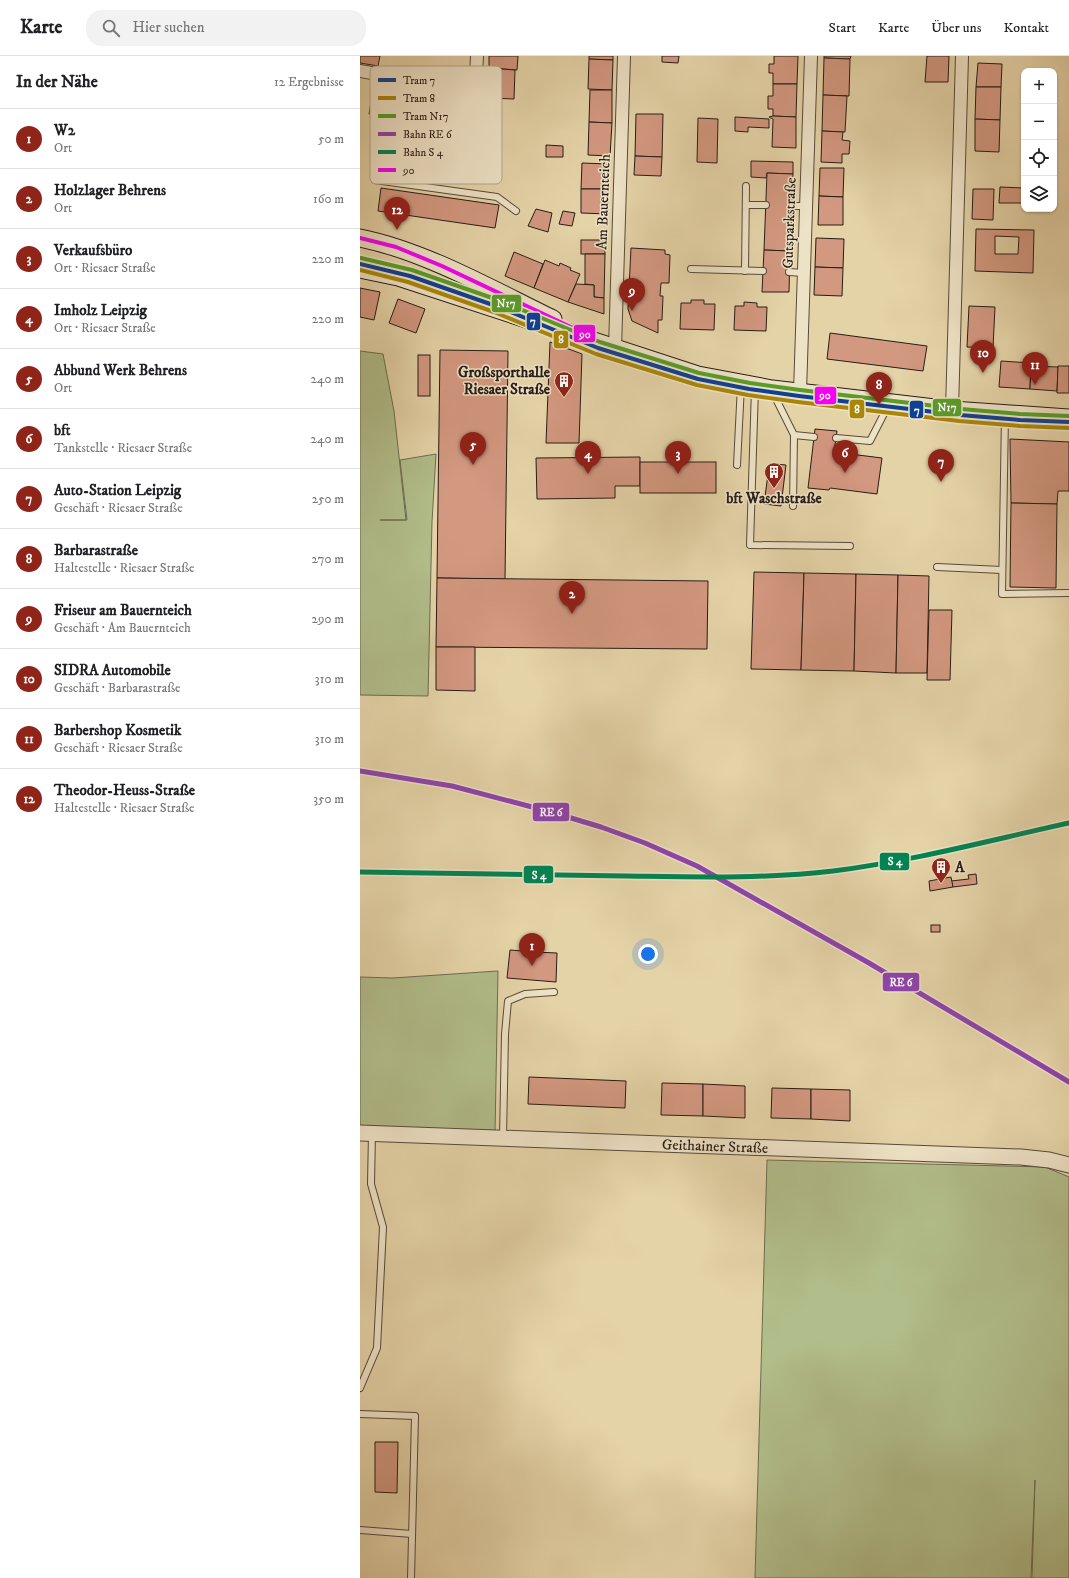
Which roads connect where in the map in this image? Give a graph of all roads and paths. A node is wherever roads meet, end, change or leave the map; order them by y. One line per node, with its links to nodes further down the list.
1 (477, 56): 5 (street)
2 (624, 56): 22 (street, Am Bauernteich)
3 (811, 56): 13 (street, Gutsparkstraße)
4 (962, 56): 26 (street)
5 (476, 66)
6 (360, 71): 7 (street)
7 (370, 73)
8 (404, 184): 14 (lane)
9 (746, 186): 10 (lane)
10 (746, 205): 11 (lane); 18 (lane)
11 (766, 205)
12 (792, 206): 13 (lane)
13 (806, 206): 21 (street, Gutsparkstraße)
14 (516, 211)
15 (360, 238): 22 (main road)
16 (360, 269): 22 (main road)
17 (691, 270): 18 (lane)
18 (745, 271): 19 (lane)
19 (763, 272)
20 (789, 272): 21 (lane)
21 (804, 273): 24 (street, Gutsparkstraße)
22 (615, 348): 23 (main road)
23 (756, 386): 24 (main road); 29 (lane); 32 (lane); 34 (lane)
24 (800, 392): 25 (main road)
25 (890, 402): 26 (main road); 31 (lane)
26 (952, 410): 27 (main road)
27 (1005, 414): 28 (main road); 36 (lane)
28 (1069, 418)
29 (794, 435): 30 (lane); 33 (lane)
30 (814, 436)
31 (836, 438)
32 (737, 465)
33 (794, 506)
34 (850, 546)
35 (937, 567): 36 (lane)
36 (1002, 570): 37 (lane)
37 (1069, 593)
38 (554, 992): 40 (lane)
39 (366, 1133): 40 (street, Geithainer Straße); 42 (lane)
40 (503, 1139): 41 (street, Geithainer Straße)
41 (1069, 1165)
42 (360, 1388)
43 (360, 1414): 45 (lane)
44 (360, 1530): 45 (lane)
45 (412, 1534): 46 (lane)
46 (411, 1578)

